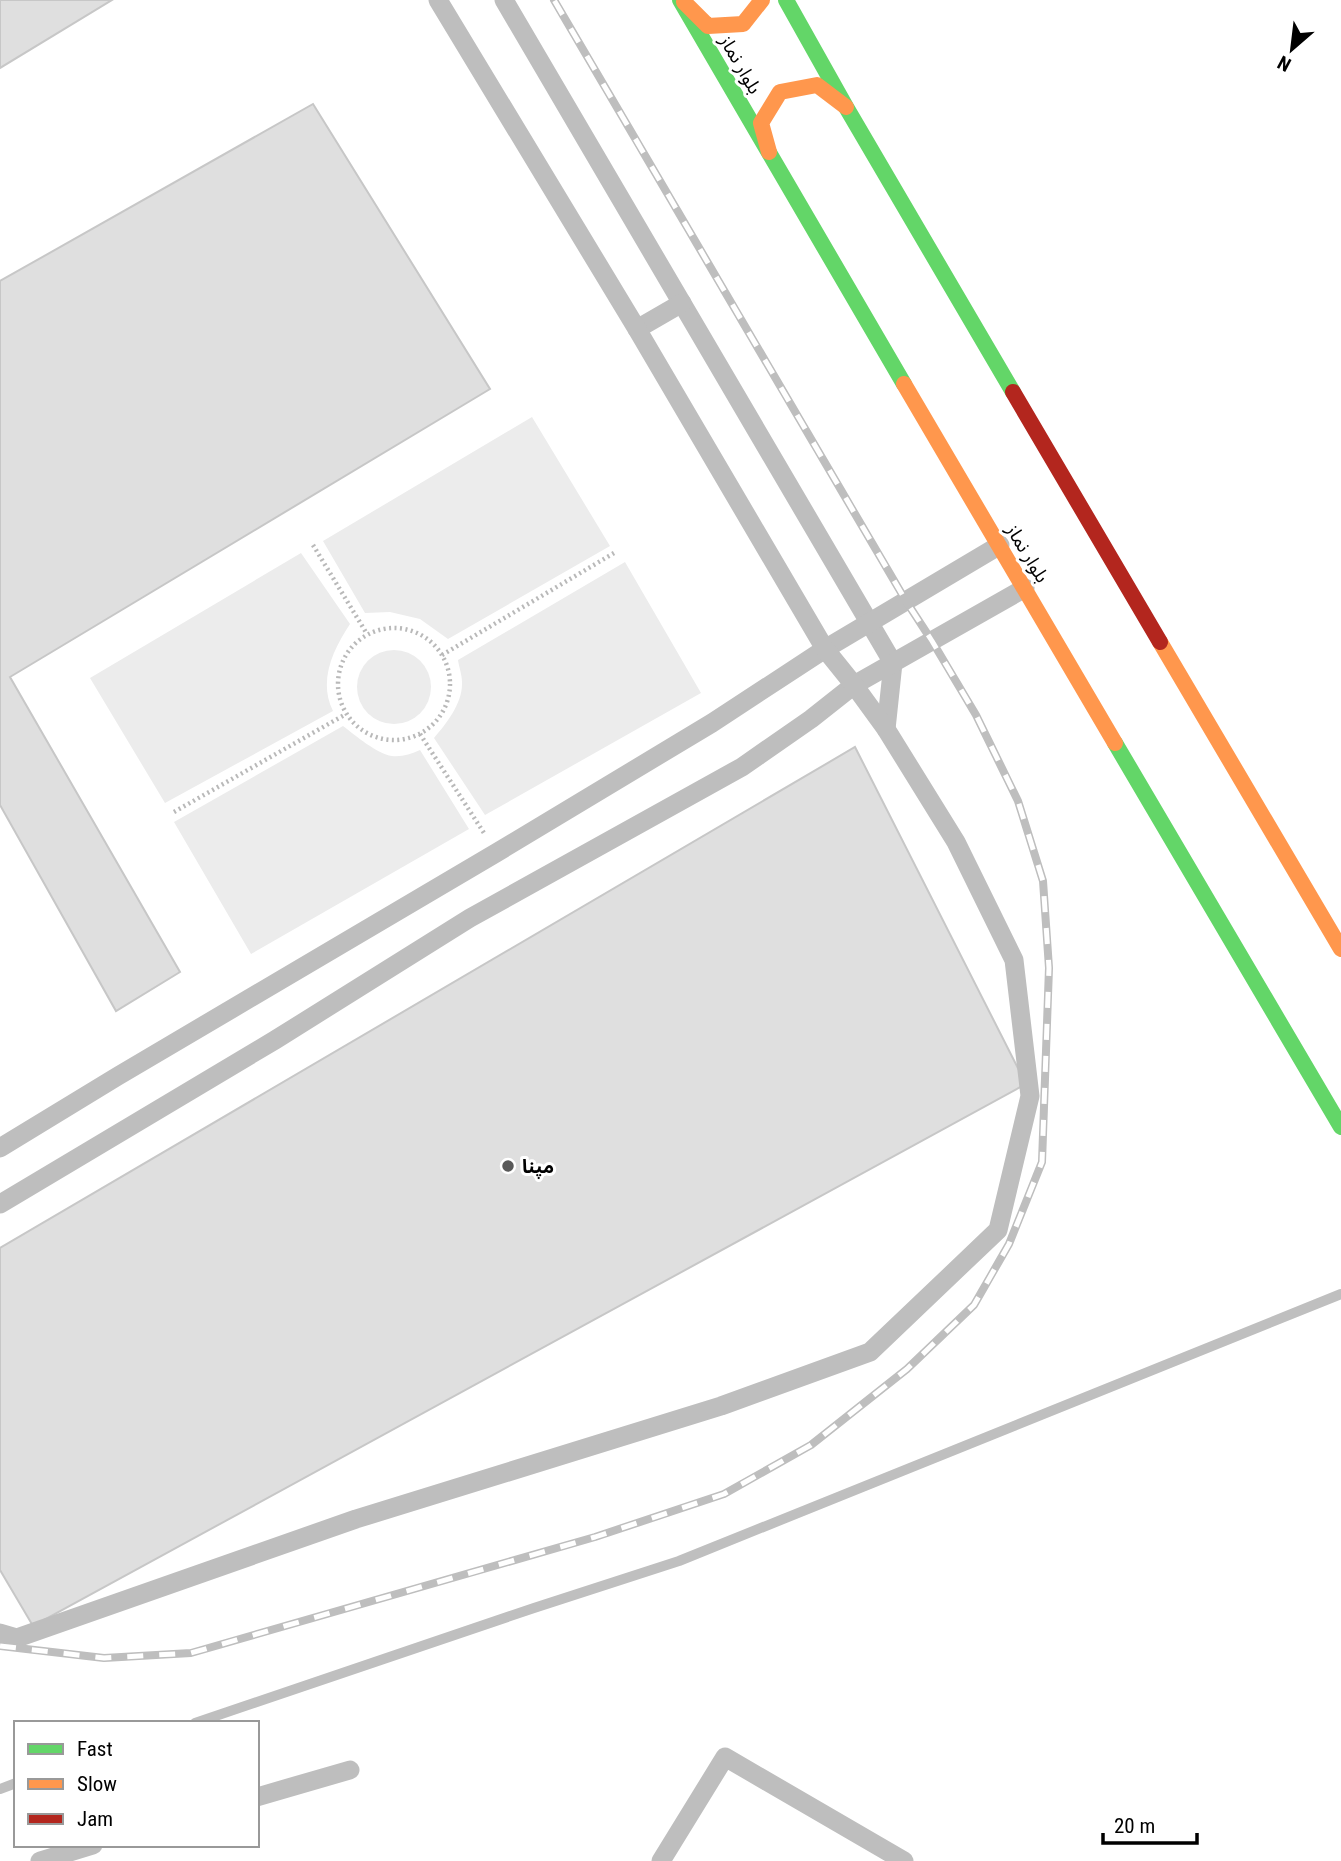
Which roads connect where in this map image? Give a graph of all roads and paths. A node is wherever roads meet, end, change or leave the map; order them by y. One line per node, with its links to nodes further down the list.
1 (438, 0): 9 (lane)
2 (505, 0): 8 (lane)
3 (681, 0): 4 (main road); 7 (main road, بلوار نماز)
4 (762, 0)
5 (786, 0): 6 (main road)
6 (846, 107): 7 (main road); 25 (main road)
7 (771, 158): 11 (main road, بلوار نماز)
8 (682, 303): 9 (lane); 14 (lane)
9 (637, 329): 16 (lane)
10 (313, 545): 15 (path)
11 (1000, 545): 13 (main road, بلوار نماز); 14 (lane)
12 (614, 553): 17 (path)
13 (1025, 589): 18 (lane); 26 (main road, بلوار نماز)
14 (870, 622): 16 (lane); 18 (lane)
15 (367, 634): 17 (path); 20 (path)
16 (825, 649): 19 (lane); 24 (lane)
17 (442, 655): 22 (path)
18 (893, 663): 19 (lane); 21 (lane)
19 (854, 685): 21 (lane); 28 (lane)
20 (346, 715): 22 (path); 23 (path)
21 (886, 729): 29 (lane)
22 (420, 734): 24 (path)
23 (174, 813)
24 (496, 853): 27 (lane)
25 (1341, 949)
26 (1341, 1126)
27 (0, 1148)
28 (0, 1204)
29 (0, 1633)
30 (350, 1770): 31 (lane)
31 (259, 1796)
32 (86, 1847): 33 (lane)
33 (40, 1861)
34 (661, 1861): 35 (lane)
35 (904, 1861)

